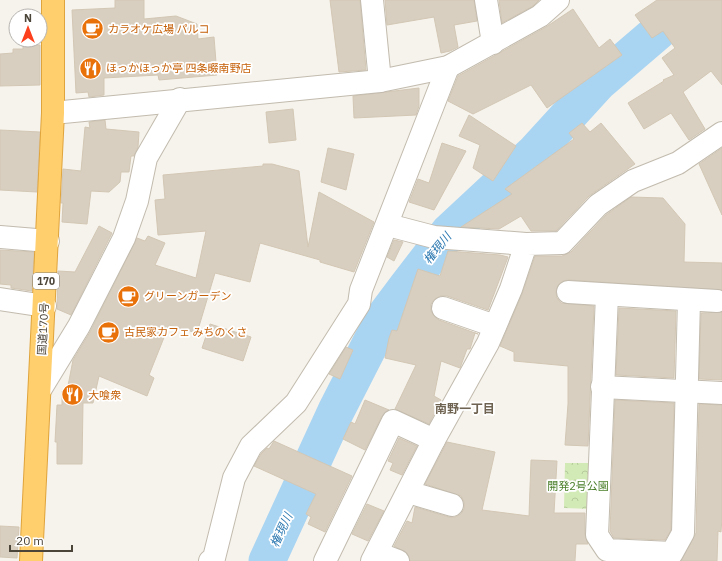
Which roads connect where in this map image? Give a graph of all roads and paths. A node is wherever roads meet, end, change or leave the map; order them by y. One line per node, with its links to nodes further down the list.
1 (54, 0): 9 (highway, 国道170号 / 170)
2 (372, 0): 7 (street)
3 (486, 0): 5 (street)
4 (558, 0): 5 (street)
5 (493, 43): 6 (street)
6 (448, 66): 7 (street); 11 (street)
7 (380, 81): 8 (street)
8 (180, 99): 9 (street); 24 (street)
9 (53, 113): 13 (highway, 国道170号 / 170)
10 (722, 133): 14 (street)
11 (388, 225): 14 (street); 32 (street)
12 (0, 237): 13 (street)
13 (48, 241): 20 (highway, 国道170号 / 170)
14 (526, 244): 22 (street)
15 (568, 292): 16 (street)
16 (606, 295): 18 (street); 23 (street)
17 (0, 300): 20 (street)
18 (689, 300): 19 (street); 25 (street)
19 (717, 301)
20 (44, 306): 24 (highway, 国道170号 / 170)
21 (443, 308): 22 (street)
22 (495, 326): 27 (street)
23 (602, 387): 25 (street); 25 (street)
24 (40, 390): 31 (highway, 国道170号 / 170)
25 (687, 391): 26 (street)
26 (722, 393)
27 (434, 440): 28 (street); 33 (street)
28 (408, 492): 29 (street); 30 (street)
29 (452, 505)
30 (374, 557): 34 (street)
31 (31, 561)
32 (210, 561)
33 (325, 561)
34 (398, 561)

